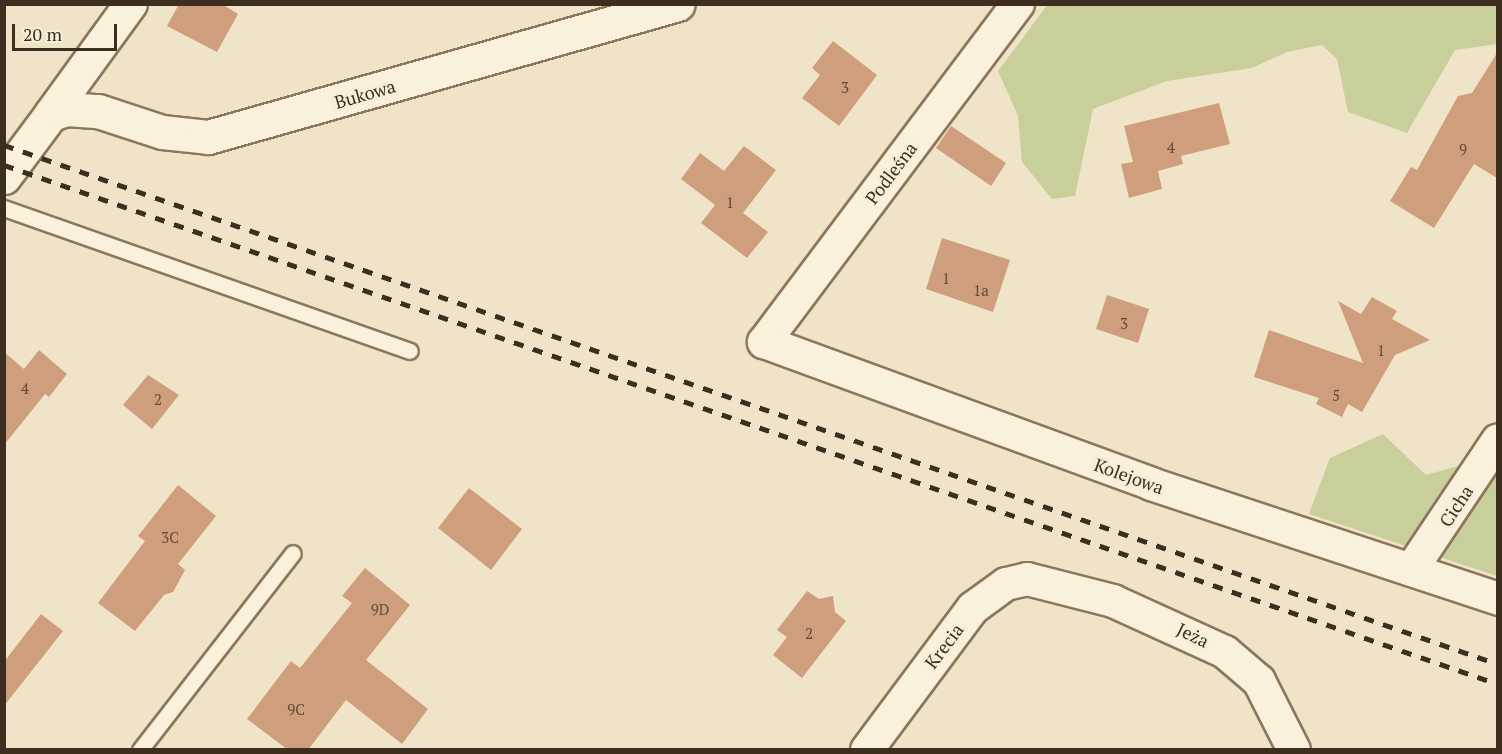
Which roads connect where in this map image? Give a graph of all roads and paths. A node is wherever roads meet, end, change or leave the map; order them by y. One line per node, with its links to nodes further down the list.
1 (131, 4): 4 (street)
2 (678, 4): 4 (street, Bukowa)
3 (1018, 4): 7 (street, Podleśna)
4 (51, 114): 5 (street)
5 (4, 177)
6 (4, 208): 8 (lane)
7 (764, 342): 11 (street, Kolejowa)
8 (409, 351)
9 (1497, 440): 11 (street, Cicha)
10 (293, 553): 14 (lane)
11 (1411, 570): 13 (street, Kolejowa)
12 (1045, 581): 15 (street, Krecia); 16 (street, Jeża)
13 (1497, 598)
14 (140, 750)
15 (867, 750)
16 (1294, 750)

